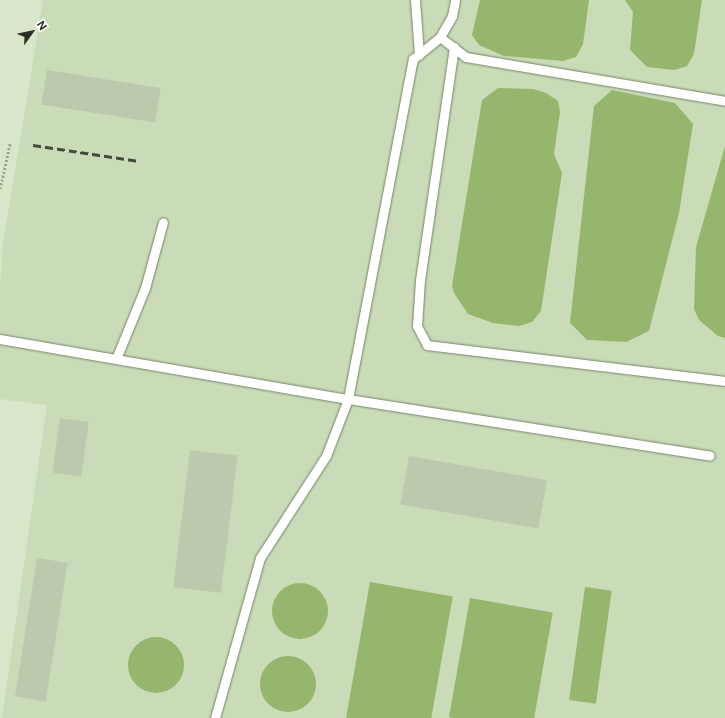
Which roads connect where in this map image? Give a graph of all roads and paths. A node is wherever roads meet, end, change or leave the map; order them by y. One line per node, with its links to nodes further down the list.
1 (415, 0): 5 (lane)
2 (455, 0): 3 (lane)
3 (440, 37): 4 (lane); 5 (lane)
4 (454, 47): 6 (lane); 12 (lane)
5 (419, 55): 13 (lane)
6 (725, 101)
7 (10, 143): 8 (path)
8 (0, 189)
9 (163, 222): 11 (lane)
10 (0, 339): 11 (lane)
11 (116, 359): 13 (lane)
12 (725, 381)
13 (348, 399): 14 (lane); 15 (lane)
14 (710, 456)
15 (215, 718)

